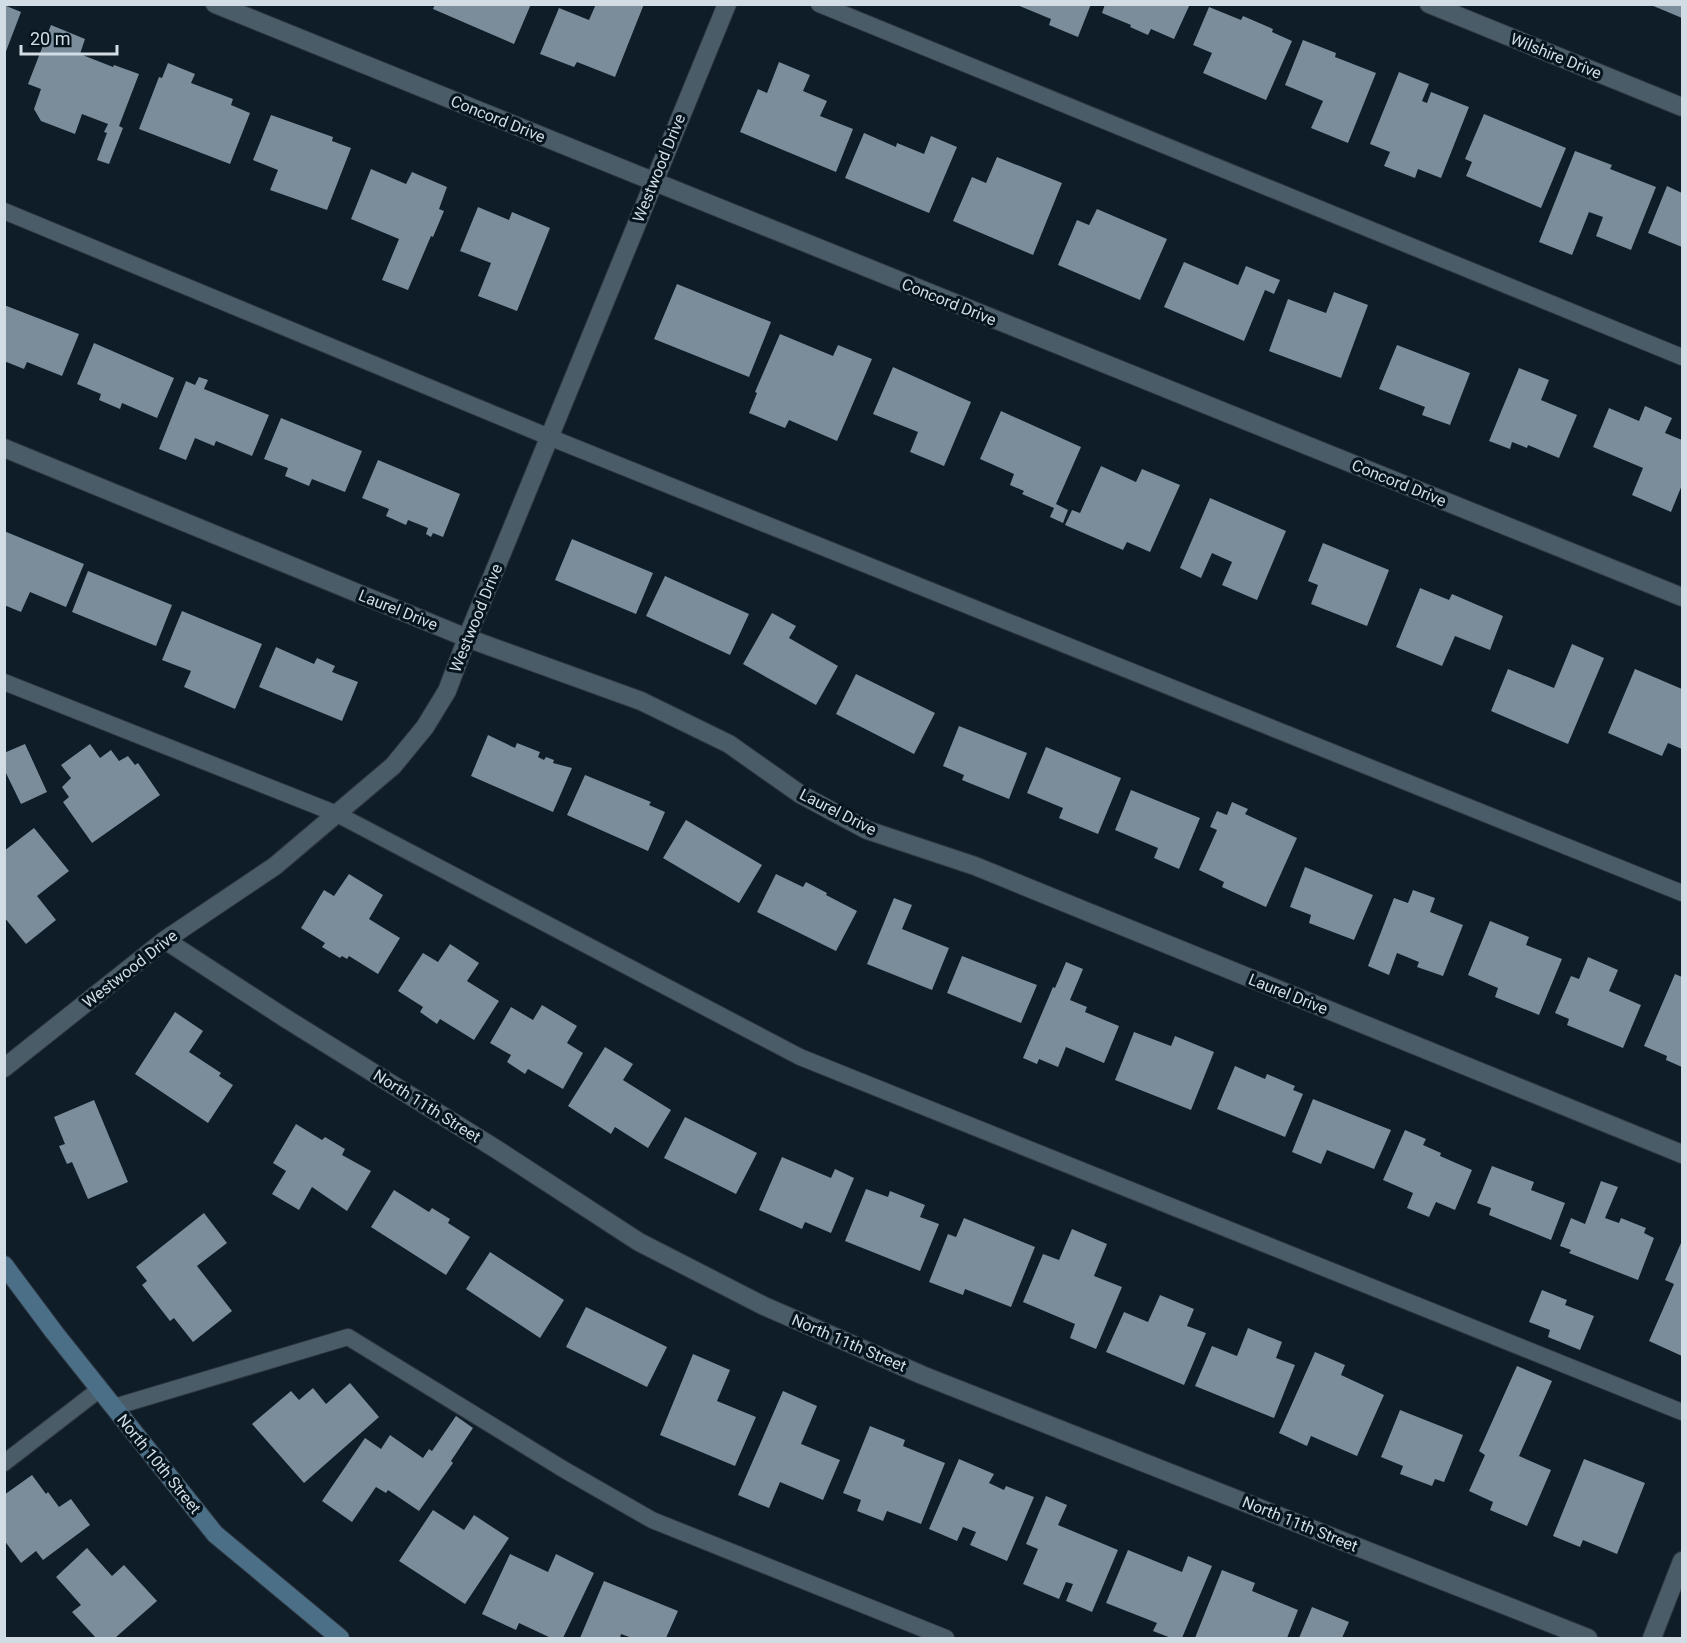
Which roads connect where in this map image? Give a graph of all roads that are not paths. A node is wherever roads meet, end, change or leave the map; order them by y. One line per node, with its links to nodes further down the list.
1 (215, 4): 6 (street, Concord Drive)
2 (728, 4): 6 (street, Westwood Drive)
3 (819, 4): 8 (lane)
4 (1429, 4): 5 (street, Wilshire Drive)
5 (1683, 107)
6 (653, 183): 9 (street, Westwood Drive); 11 (street, Concord Drive)
7 (4, 211): 9 (lane)
8 (1683, 357)
9 (549, 437): 12 (street, Westwood Drive); 15 (lane)
10 (4, 448): 12 (street, Laurel Drive)
11 (1683, 597)
12 (467, 638): 14 (street, Westwood Drive); 18 (street, Laurel Drive)
13 (4, 682): 14 (lane)
14 (336, 814): 16 (street, Westwood Drive); 22 (lane)
15 (1683, 893)
16 (165, 940): 17 (street, Westwood Drive); 27 (street, North 11th Street)
17 (4, 1068)
18 (1683, 1154)
19 (4, 1265): 20 (main road, North 10th Street)
20 (100, 1389): 21 (main road, North 10th Street); 23 (lane)
21 (114, 1407): 25 (main road, North 10th Street); 26 (lane)
22 (1683, 1412)
23 (4, 1463)
24 (1683, 1561): 28 (street)
25 (340, 1638)
26 (946, 1638)
27 (1588, 1638)
28 (1652, 1638)

